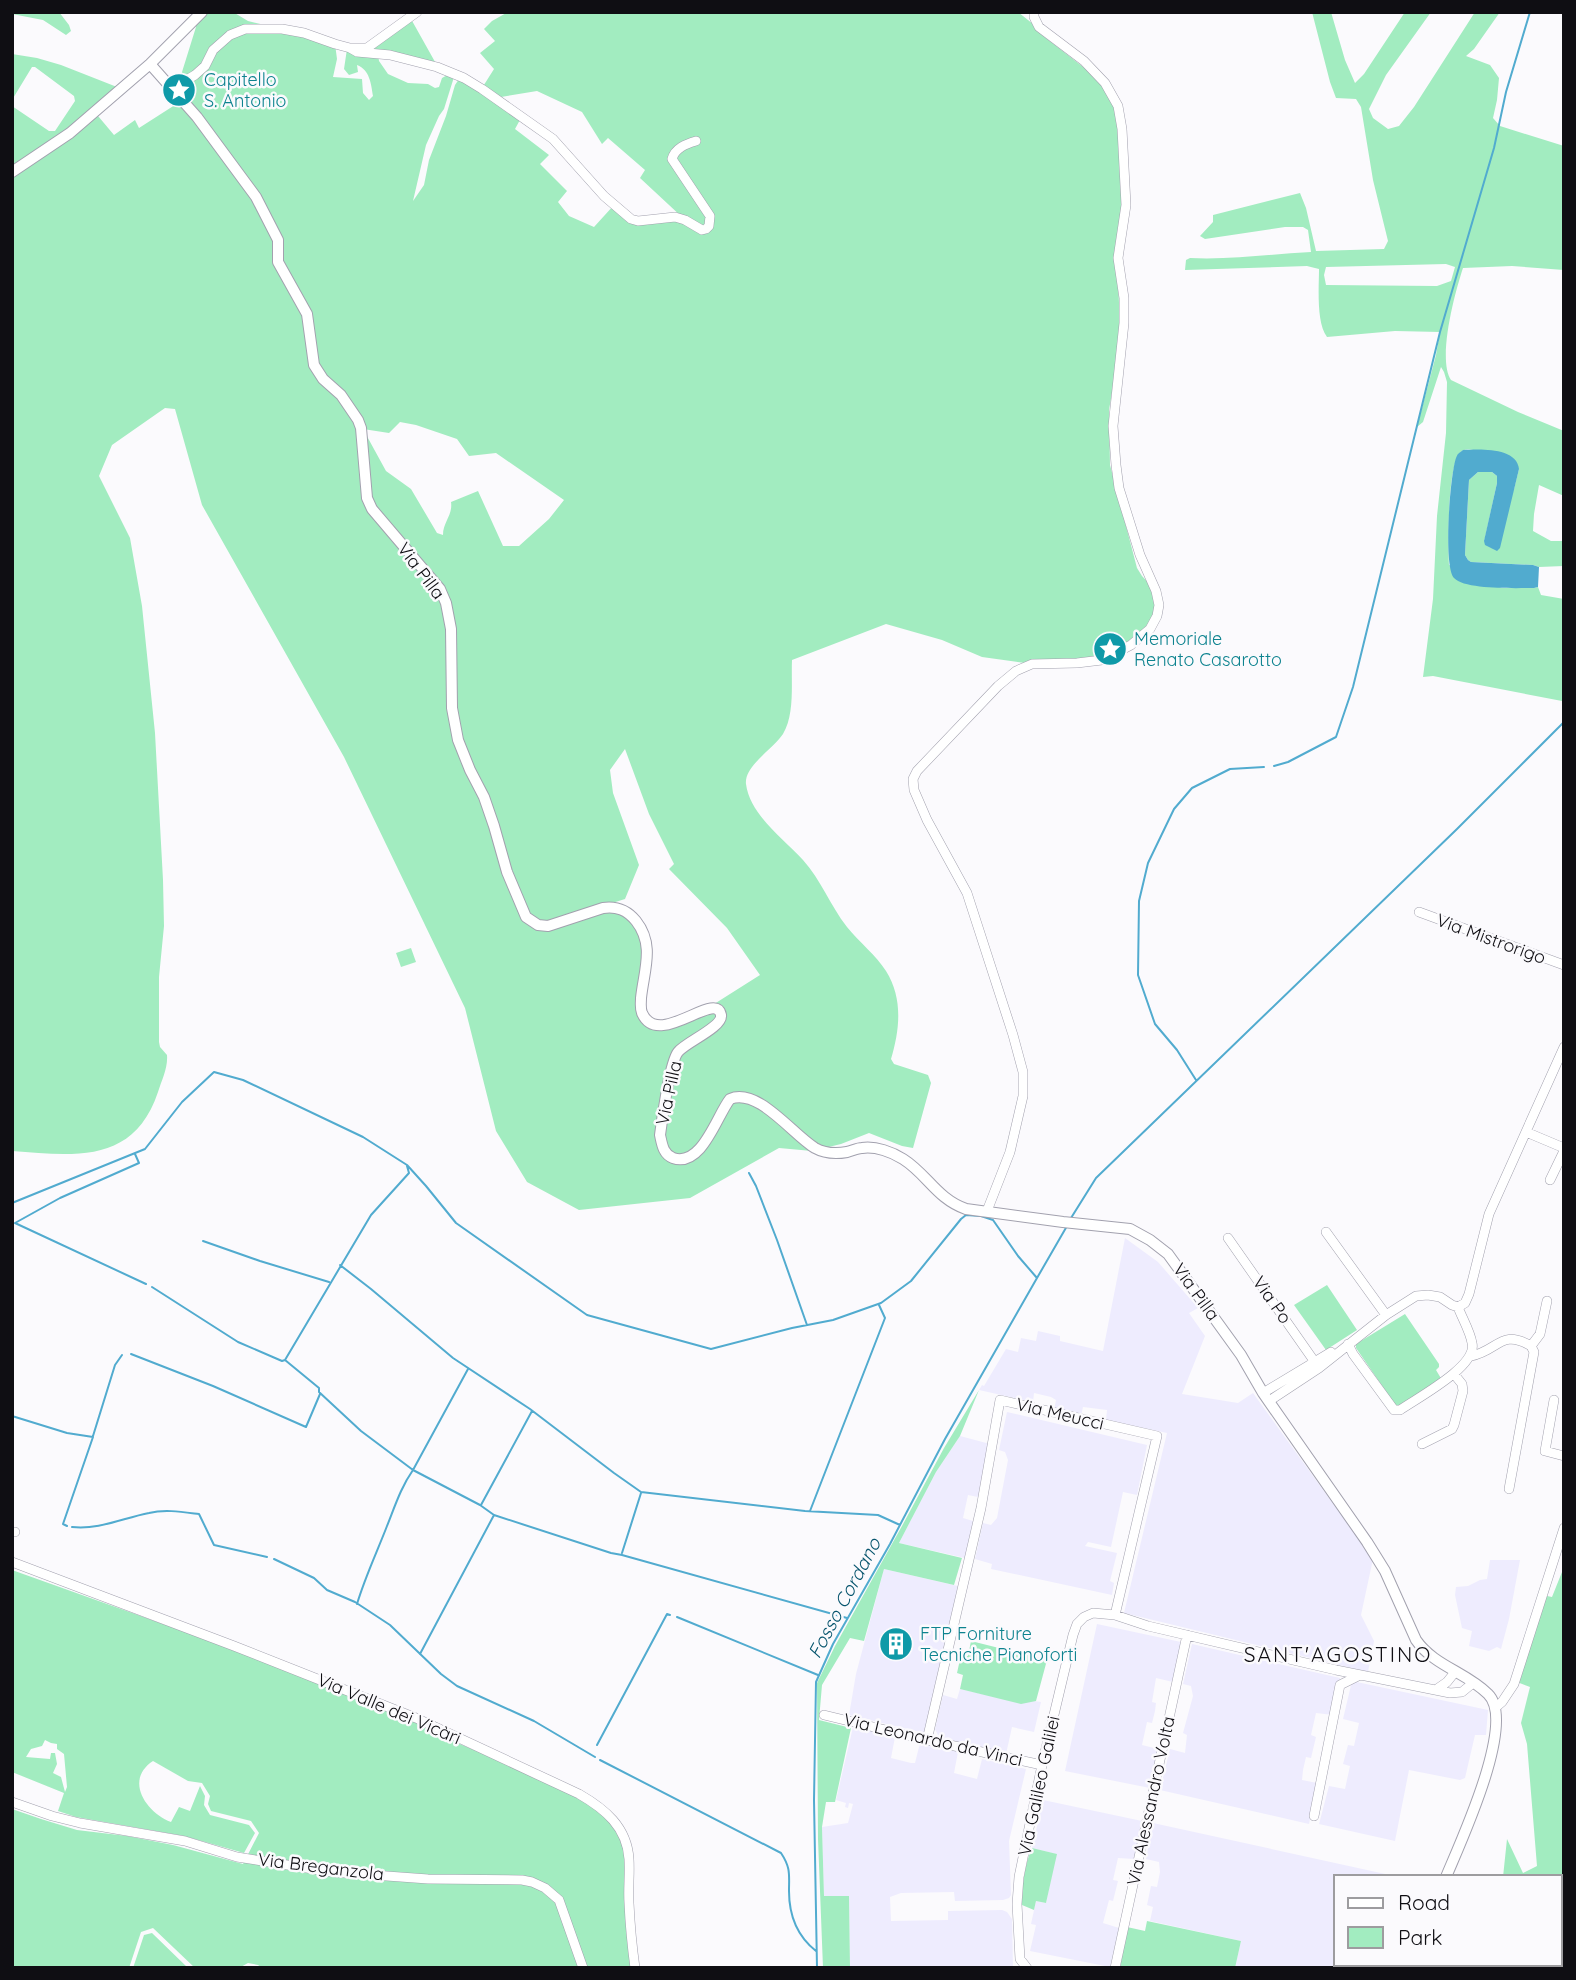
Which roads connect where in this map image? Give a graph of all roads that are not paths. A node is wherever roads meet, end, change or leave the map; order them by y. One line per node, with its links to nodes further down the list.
1 (202, 12): 5 (main road)
2 (417, 12): 4 (street)
3 (1034, 12): 15 (street)
4 (350, 48): 6 (street); 7 (street)
5 (150, 64): 6 (main road, Via Pilla); 8 (main road)
6 (172, 89): 15 (main road, Via Pilla)
7 (696, 141)
8 (12, 172)
9 (1419, 912): 10 (street, Via Mistrorigo)
10 (1564, 965)
11 (1564, 1046): 12 (street)
12 (1526, 1132): 13 (street); 19 (street)
13 (1564, 1149): 14 (street)
14 (1550, 1180)
15 (987, 1211): 26 (main road, Via Pilla)
16 (1326, 1232): 20 (street)
17 (1228, 1238): 24 (street, Via Po)
18 (1547, 1301): 22 (street)
19 (1458, 1307): 20 (street); 23 (street)
20 (1386, 1315): 21 (street)
21 (1348, 1344): 24 (street); 25 (street)
22 (1531, 1346): 23 (street); 30 (street)
23 (1471, 1356): 25 (street)
24 (1317, 1365): 26 (street)
25 (1454, 1374): 28 (street)
26 (1266, 1397): 36 (main road, Via Pilla)
27 (1554, 1400): 29 (street)
28 (1422, 1444)
29 (1564, 1456)
30 (1510, 1489)
31 (1564, 1528): 38 (street)
32 (14, 1561): 46 (street, Via Valle dei Vicàri)
33 (1115, 1615): 34 (street); 40 (street, Via Meucci); 41 (street, Via Galileo Galilei)
34 (1187, 1635): 35 (street); 48 (street, Via Alessandro Volta)
35 (1360, 1675): 37 (street); 43 (street)
36 (1464, 1677): 37 (street); 37 (street); 38 (main road, Via Pilla)
37 (1437, 1689)
38 (1494, 1702): 44 (main road)
39 (824, 1715): 40 (street, Via Leonardo da Vinci)
40 (927, 1740): 41 (street, Via Leonardo da Vinci)
41 (1042, 1765): 47 (street, Via Galileo Galilei)
42 (12, 1802): 45 (street, Via Breganzola)
43 (1314, 1815)
44 (1447, 1875)
45 (583, 1968)
46 (635, 1968)
47 (1027, 1968)
48 (1115, 1968)

